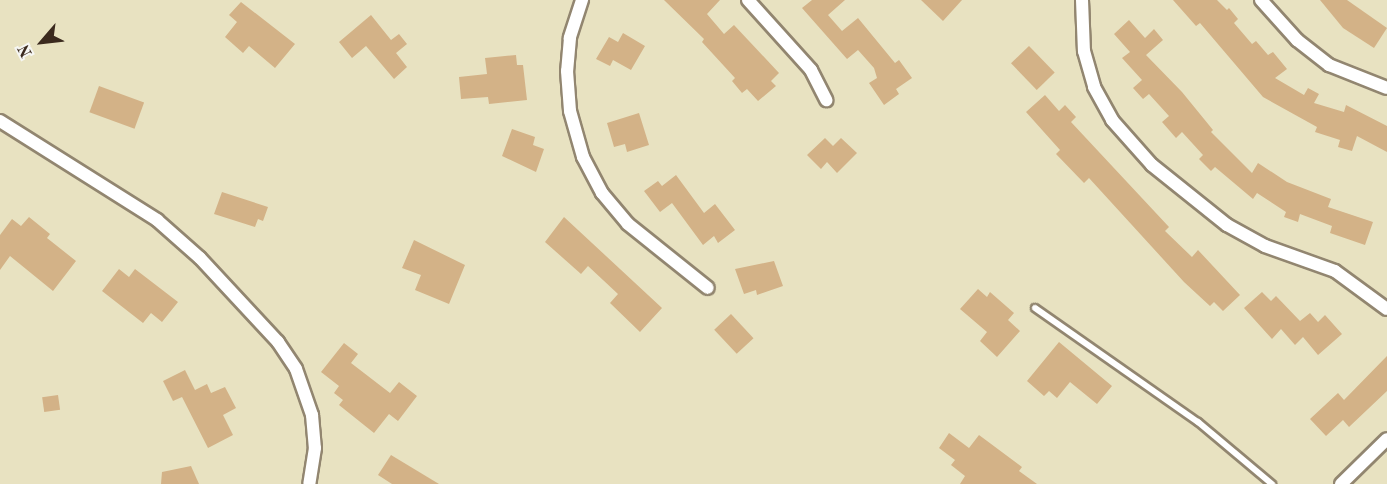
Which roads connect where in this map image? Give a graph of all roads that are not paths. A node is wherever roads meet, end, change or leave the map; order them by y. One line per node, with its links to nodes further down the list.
1 (582, 0): 8 (street)
2 (748, 0): 6 (street)
3 (1082, 0): 10 (street)
4 (1261, 0): 5 (street)
5 (1387, 88)
6 (826, 100)
7 (0, 122): 12 (street)
8 (708, 288)
9 (1035, 308): 13 (lane)
10 (1387, 309)
11 (1387, 439): 14 (street)
12 (309, 484)
13 (1272, 484)
14 (1341, 484)

